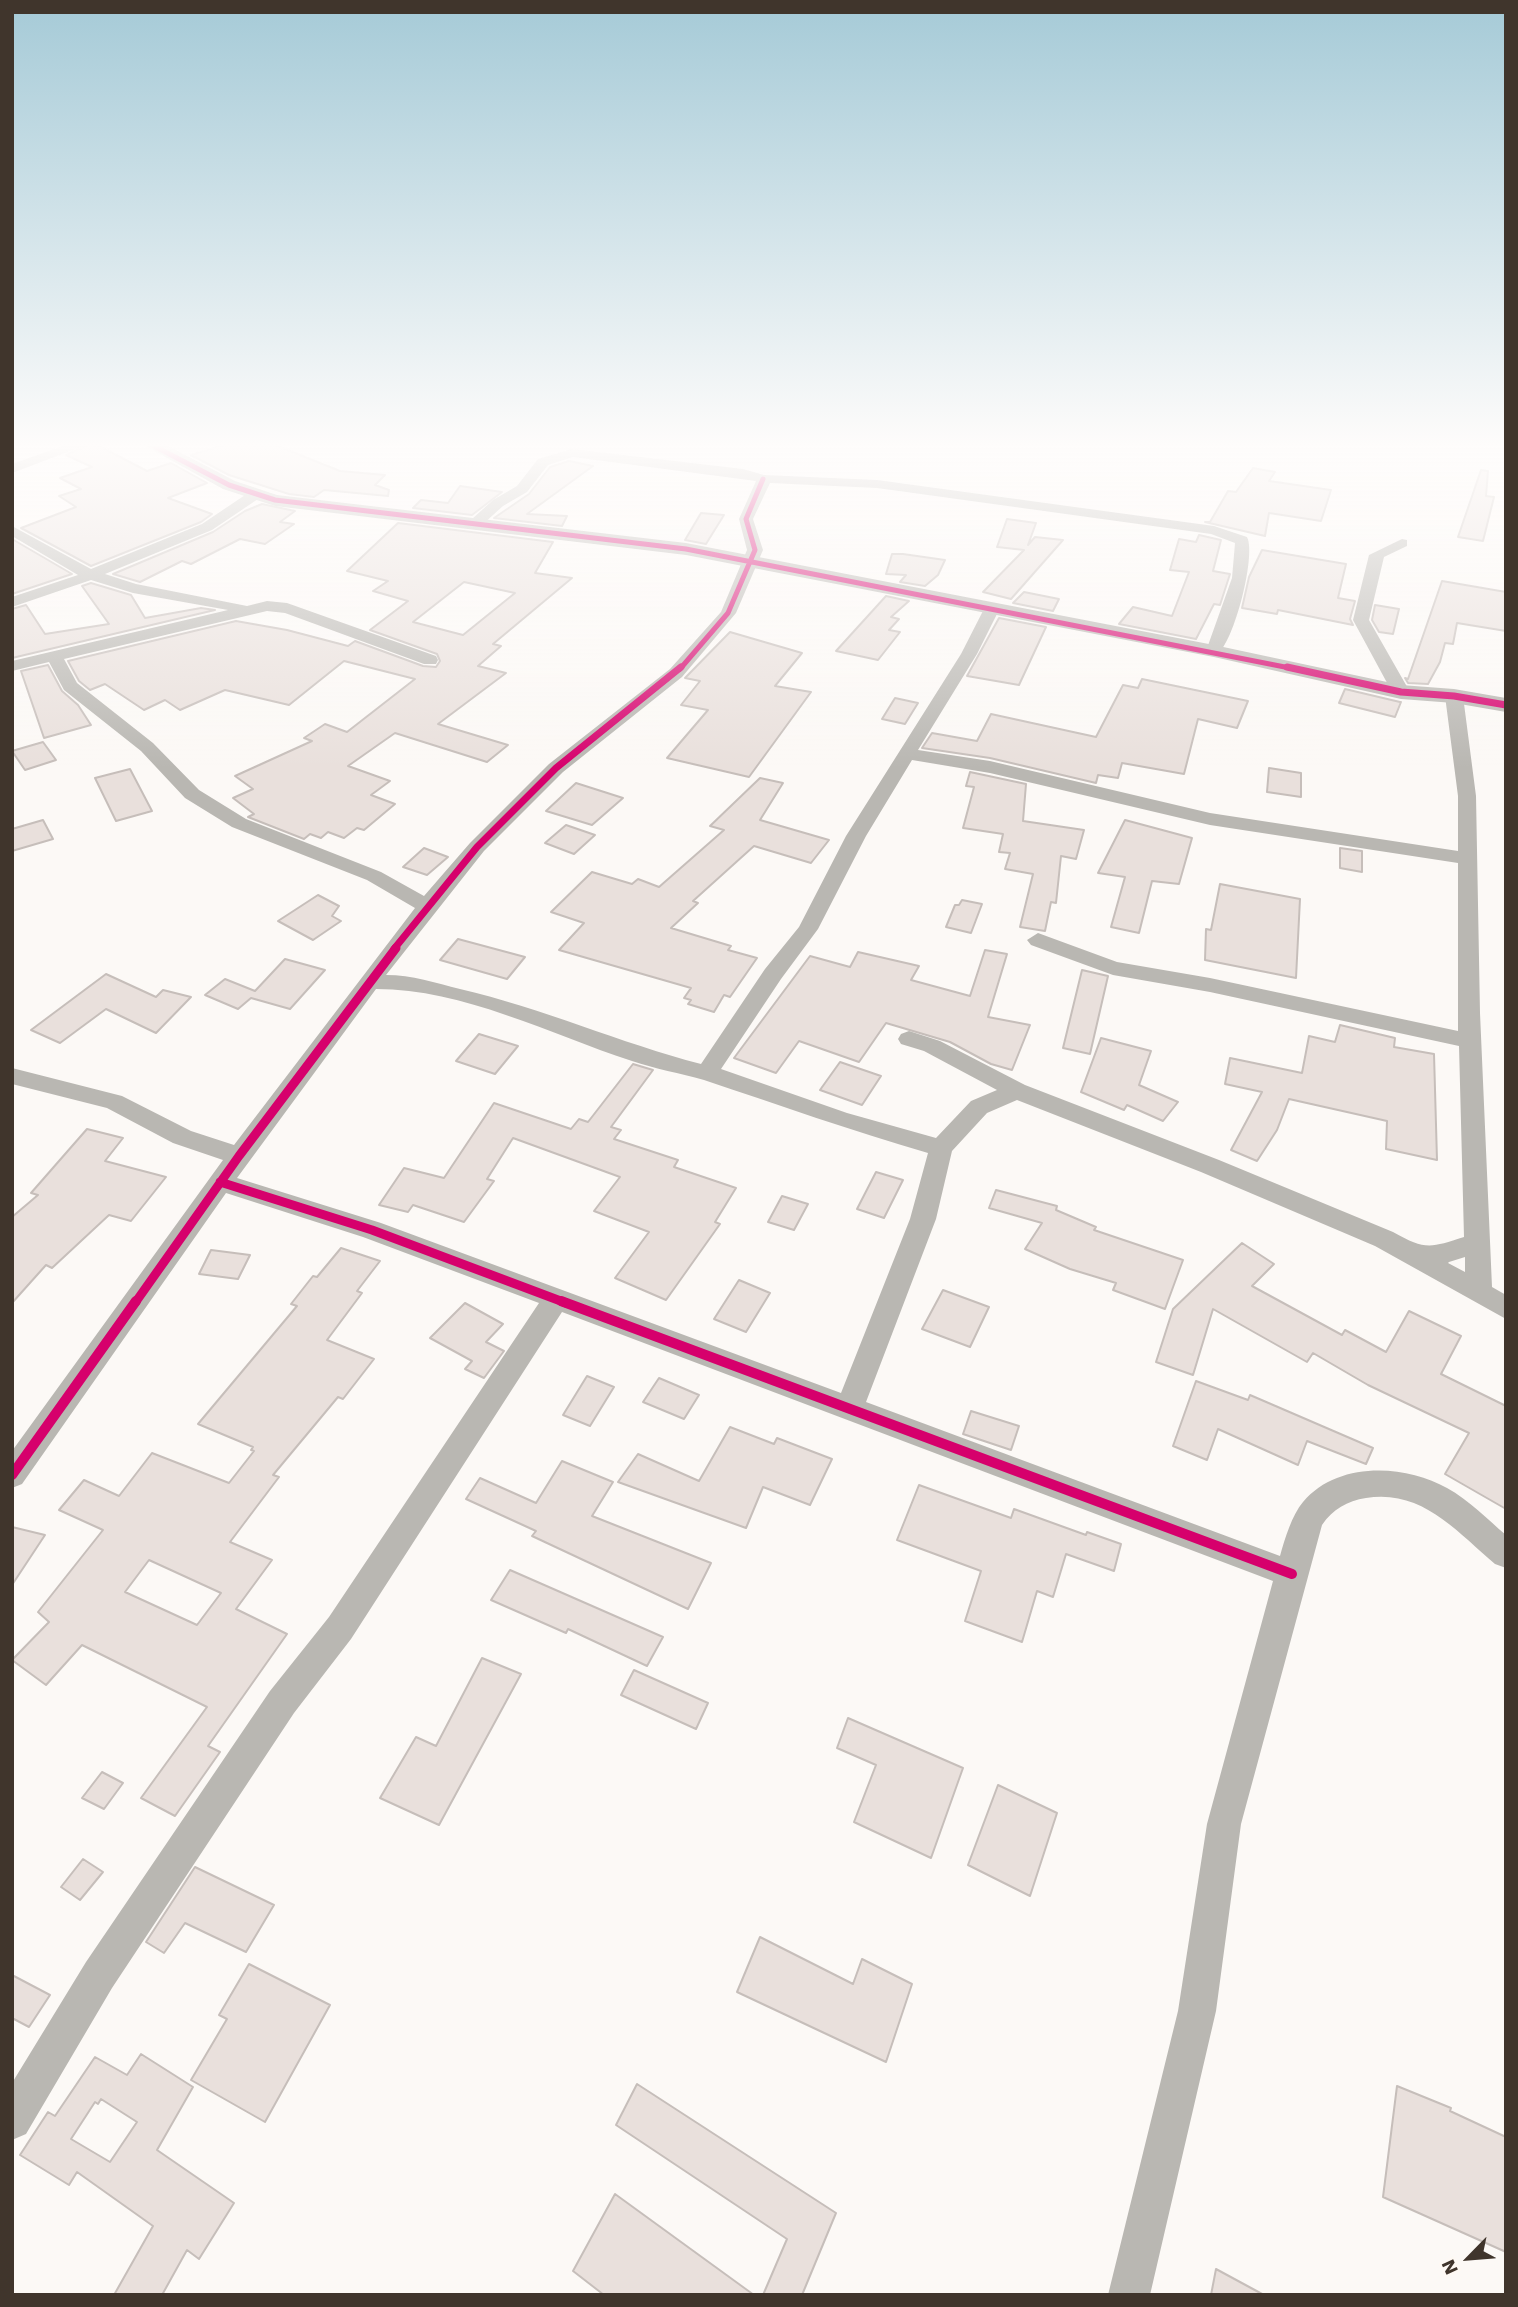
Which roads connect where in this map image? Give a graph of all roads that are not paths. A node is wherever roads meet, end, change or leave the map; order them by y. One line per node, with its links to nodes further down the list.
1 (51, 553): 8 (street)
2 (142, 553): 8 (street)
3 (706, 553): 7 (street)
4 (754, 553): 7 (street)
5 (1245, 553): 12 (street)
6 (1382, 553): 16 (street)
7 (752, 561): 10 (street); 21 (street)
8 (88, 574): 9 (street); 11 (street)
9 (12, 602)
10 (992, 608): 12 (street); 19 (street)
11 (217, 611): 13 (street); 14 (street)
12 (1214, 651): 16 (street)
13 (54, 656): 15 (street); 21 (street)
14 (430, 660)
15 (12, 666)
16 (1401, 692): 17 (street)
17 (1454, 696): 18 (street); 20 (street)
18 (1506, 705)
19 (906, 754): 20 (street); 26 (street)
20 (1468, 859): 25 (street)
21 (427, 906): 23 (street)
22 (1038, 940): 25 (street)
23 (369, 982): 26 (street); 30 (street)
24 (909, 1039): 28 (street)
25 (1470, 1041): 32 (street)
26 (707, 1073): 29 (street)
27 (12, 1076): 30 (street)
28 (1017, 1091): 29 (street); 33 (street)
29 (942, 1148): 37 (street)
30 (239, 1156): 31 (street)
31 (220, 1182): 35 (street); 38 (street)
32 (1476, 1243): 33 (street); 34 (street)
33 (1418, 1256): 34 (street)
34 (1479, 1292): 36 (street)
35 (555, 1301): 37 (street); 41 (street)
36 (1506, 1308)
37 (849, 1409): 40 (street)
38 (12, 1475)
39 (1506, 1554): 40 (street)
40 (1292, 1574): 42 (street)
41 (12, 2120)
42 (1129, 2295)

